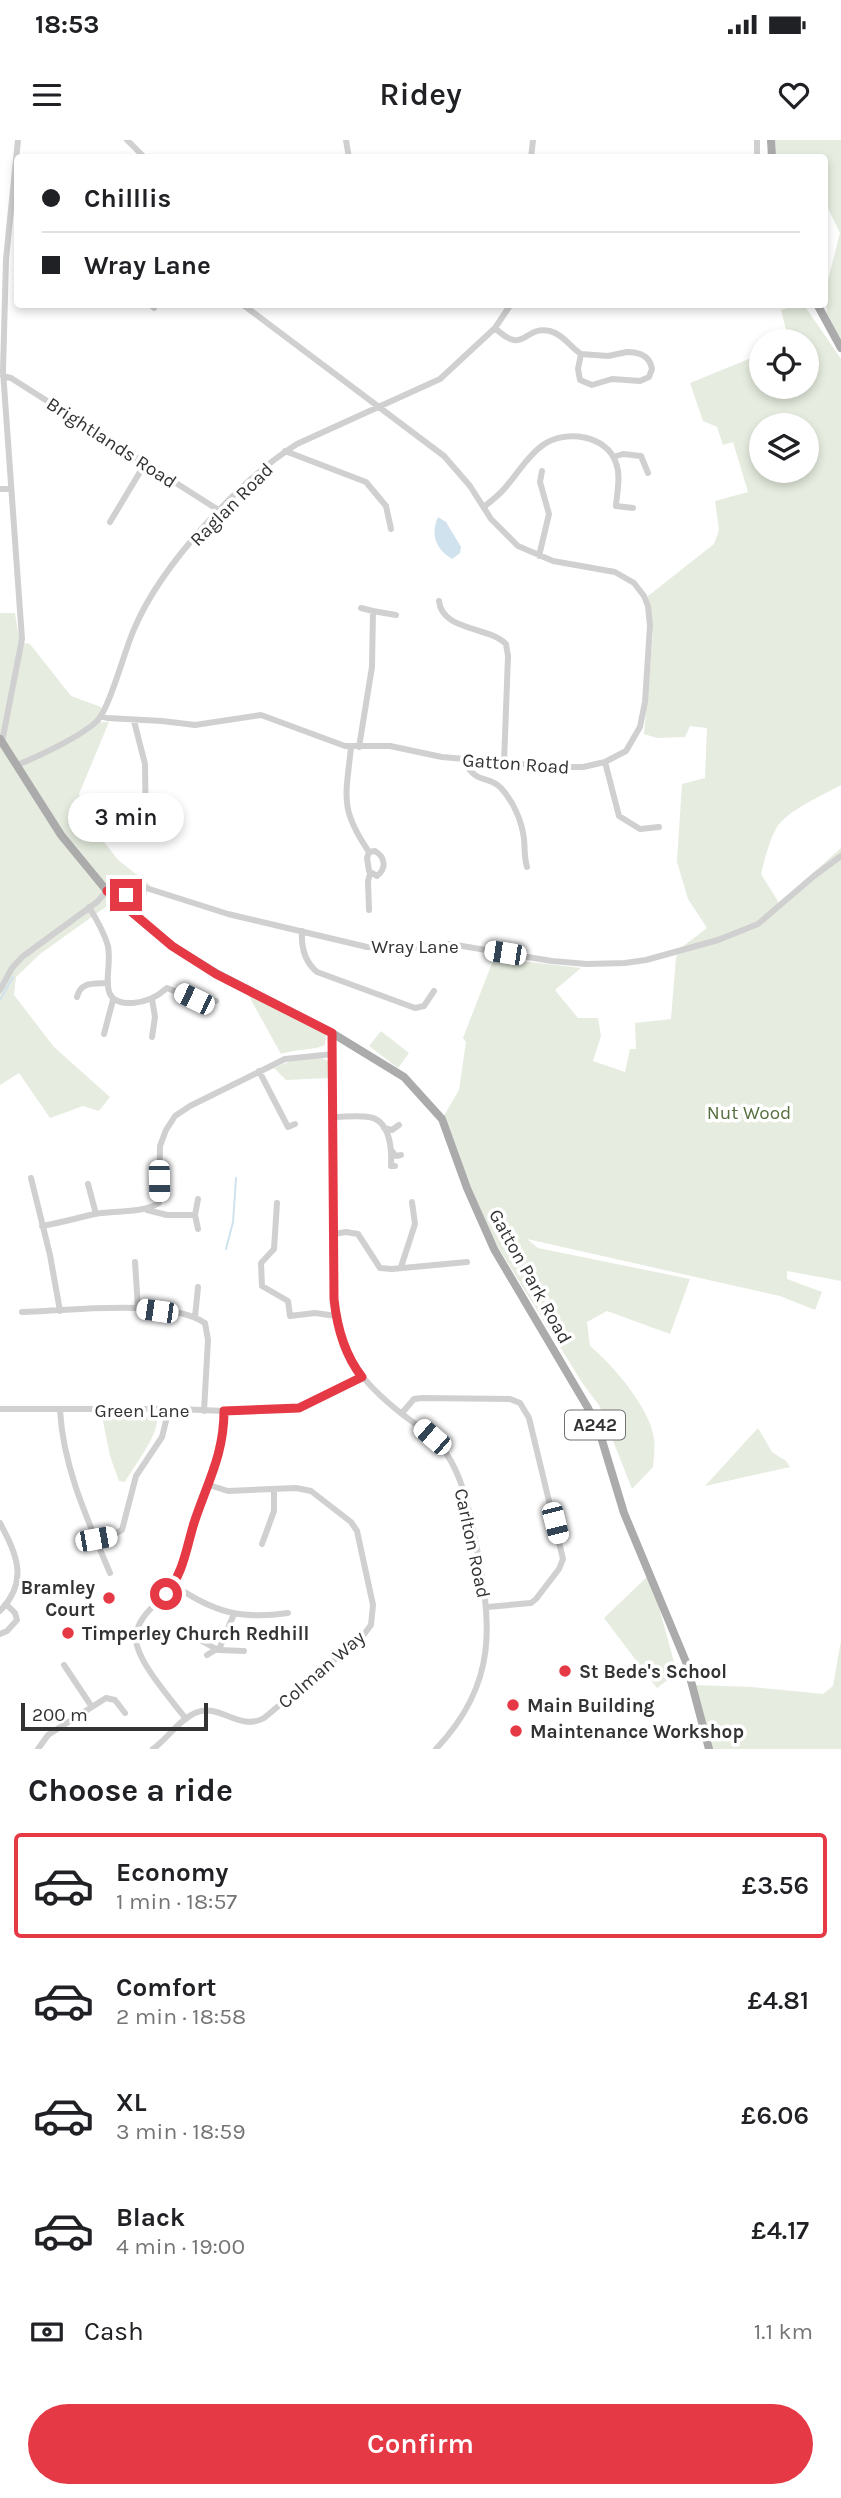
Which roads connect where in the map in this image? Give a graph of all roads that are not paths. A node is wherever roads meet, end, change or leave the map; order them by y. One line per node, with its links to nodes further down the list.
1 (127, 140): 2 (street)
2 (141, 154)
3 (14, 174): 5 (street)
4 (0, 223): 5 (street)
5 (8, 225): 12 (street)
6 (247, 308): 13 (street, Gatton Road)
7 (508, 308): 9 (street, Raglan Road)
8 (819, 308): 10 (main road)
9 (495, 328): 11 (street); 13 (street, Raglan Road)
10 (841, 348)
11 (581, 354): 11 (street)
12 (3, 376): 16 (street, Brightlands Road); 20 (street)
13 (379, 407): 14 (street, Raglan Road); 21 (street, Gatton Road)
14 (285, 451): 23 (street, Raglan Road); 25 (street)
15 (613, 457): 18 (street); 21 (street); 22 (street)
16 (146, 462): 23 (street, Brightlands Road); 24 (street)
17 (542, 471): 26 (street)
18 (648, 473)
19 (0, 489): 20 (street)
20 (11, 489): 33 (street)
21 (484, 508): 26 (street, Gatton Road)
22 (633, 508)
23 (220, 511): 31 (street, Raglan Road)
24 (110, 522)
25 (391, 529)
26 (539, 556): 37 (street, Gatton Road)
27 (439, 601): 38 (street)
28 (362, 608): 29 (street)
29 (373, 611): 30 (street); 35 (street)
30 (396, 615)
31 (101, 716): 32 (street, Gatton Road); 39 (street)
32 (134, 721): 34 (street, Gatton Road); 41 (street)
33 (1, 741): 39 (main road, A242)
34 (351, 747): 35 (street, Gatton Road); 42 (street)
35 (359, 747): 36 (street, Gatton Road)
36 (463, 759): 38 (street, Gatton Road); 44 (street)
37 (604, 762): 38 (street, Gatton Road); 40 (street)
38 (504, 763)
39 (17, 765): 47 (main road, A242)
40 (659, 827)
41 (146, 838)
42 (369, 852): 45 (street); 45 (street)
43 (840, 857): 51 (street, Wray Lane)
44 (527, 867)
45 (370, 873): 50 (street)
46 (133, 886): 47 (street, Wray Lane); 48 (street); 51 (street, Wray Lane)
47 (107, 891): 48 (main road, Gatton Park Road / A242); 49 (street)
48 (122, 904): 59 (main road, Gatton Park Road / A242)
49 (89, 907): 52 (street); 53 (street)
50 (369, 910)
51 (302, 931): 54 (street)
52 (108, 983): 55 (street); 57 (street)
53 (0, 990)
54 (434, 991)
55 (77, 997)
56 (152, 999): 57 (street); 58 (street); 61 (street)
57 (113, 1000): 60 (street)
58 (216, 1001)
59 (332, 1033): 62 (street, Carlton Road); 126 (main road, Gatton Park Road / A242)
60 (104, 1034)
61 (152, 1037)
62 (333, 1054): 63 (street); 64 (street, Carlton Road)
63 (259, 1072): 66 (street); 75 (street)
64 (334, 1118): 67 (street); 83 (street, Carlton Road)
65 (398, 1125): 67 (street)
66 (288, 1127)
67 (384, 1128): 68 (street)
68 (392, 1151): 69 (street); 70 (street)
69 (401, 1155)
70 (395, 1166)
71 (31, 1178): 81 (street)
72 (88, 1184): 78 (street)
73 (198, 1199): 79 (street)
74 (412, 1202): 86 (street)
75 (159, 1203): 77 (street); 80 (street)
76 (277, 1203): 91 (street)
77 (147, 1210): 78 (street); 80 (street)
78 (96, 1214): 81 (street)
79 (195, 1214): 80 (street); 82 (street)
80 (167, 1215)
81 (42, 1226): 89 (street)
82 (198, 1229)
83 (334, 1234): 86 (street); 91 (street, Carlton Road)
84 (135, 1262): 88 (street)
85 (467, 1262): 86 (street)
86 (401, 1267)
87 (198, 1287): 92 (street)
88 (138, 1308): 89 (street); 92 (street)
89 (60, 1311): 90 (street)
90 (22, 1312)
91 (336, 1316): 93 (street, Carlton Road)
92 (195, 1317): 97 (street)
93 (362, 1377): 98 (street, Green Lane); 99 (street, Carlton Road)
94 (0, 1409): 96 (street, Green Lane)
95 (170, 1409): 96 (street, Green Lane); 97 (street, Green Lane); 103 (street)
96 (60, 1410): 103 (street)
97 (204, 1411): 98 (street, Green Lane)
98 (224, 1411): 100 (street)
99 (402, 1413): 108 (street, Carlton Road); 108 (street)
100 (209, 1485): 101 (street, Colman Way); 106 (street)
101 (274, 1489): 104 (street); 120 (street, Colman Way)
102 (0, 1523): 107 (street)
103 (96, 1539): 105 (street)
104 (262, 1544)
105 (110, 1573)
106 (174, 1585): 111 (street); 120 (street)
107 (6, 1604): 109 (street); 112 (street)
108 (487, 1607): 125 (street, Carlton Road)
109 (0, 1611)
110 (288, 1613): 111 (street)
111 (233, 1614): 114 (street)
112 (0, 1634)
113 (201, 1640): 114 (street)
114 (218, 1650): 115 (street); 116 (street)
115 (244, 1651)
116 (207, 1655)
117 (64, 1665): 118 (street)
118 (92, 1707): 119 (street); 122 (street)
119 (125, 1713)
120 (186, 1719): 121 (street)
121 (164, 1740): 123 (street); 124 (street)
122 (38, 1749)
123 (153, 1749)
124 (170, 1749)
125 (436, 1749)
126 (709, 1749)

